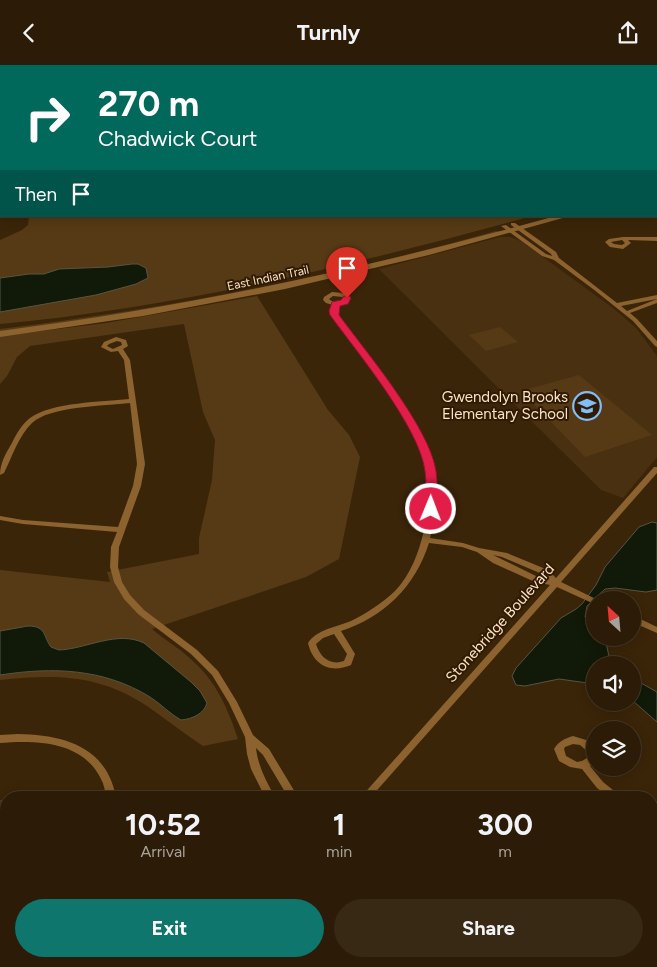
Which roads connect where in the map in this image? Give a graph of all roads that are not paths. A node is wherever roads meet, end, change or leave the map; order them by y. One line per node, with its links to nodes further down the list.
1 (538, 217): 3 (main road, East Indian Trail)
2 (562, 217): 3 (main road, East Indian Trail)
3 (512, 228): 6 (street); 6 (street); 11 (main road, East Indian Trail); 12 (main road, East Indian Trail)
4 (657, 239): 5 (street)
5 (625, 240)
6 (556, 259): 9 (street)
7 (657, 299): 9 (street); 10 (street)
8 (336, 304): 20 (street)
9 (616, 305): 10 (street)
10 (626, 313): 13 (street)
11 (0, 326)
12 (0, 334)
13 (657, 345)
14 (120, 350): 15 (street)
15 (133, 401): 17 (street); 19 (street)
16 (657, 469): 21 (street, Stonebridge Boulevard)
17 (0, 473)
18 (0, 518): 19 (street)
19 (120, 530): 26 (street)
20 (426, 540): 21 (street); 25 (street)
21 (556, 583): 22 (street); 32 (street, Stonebridge Boulevard)
22 (586, 597)
23 (641, 622): 24 (street)
24 (657, 630)
25 (336, 631): 25 (street)
26 (250, 737): 30 (street); 31 (street)
27 (0, 739): 29 (street)
28 (584, 765): 33 (street)
29 (110, 791)
30 (267, 791)
31 (289, 791)
32 (371, 791)
33 (608, 791)

